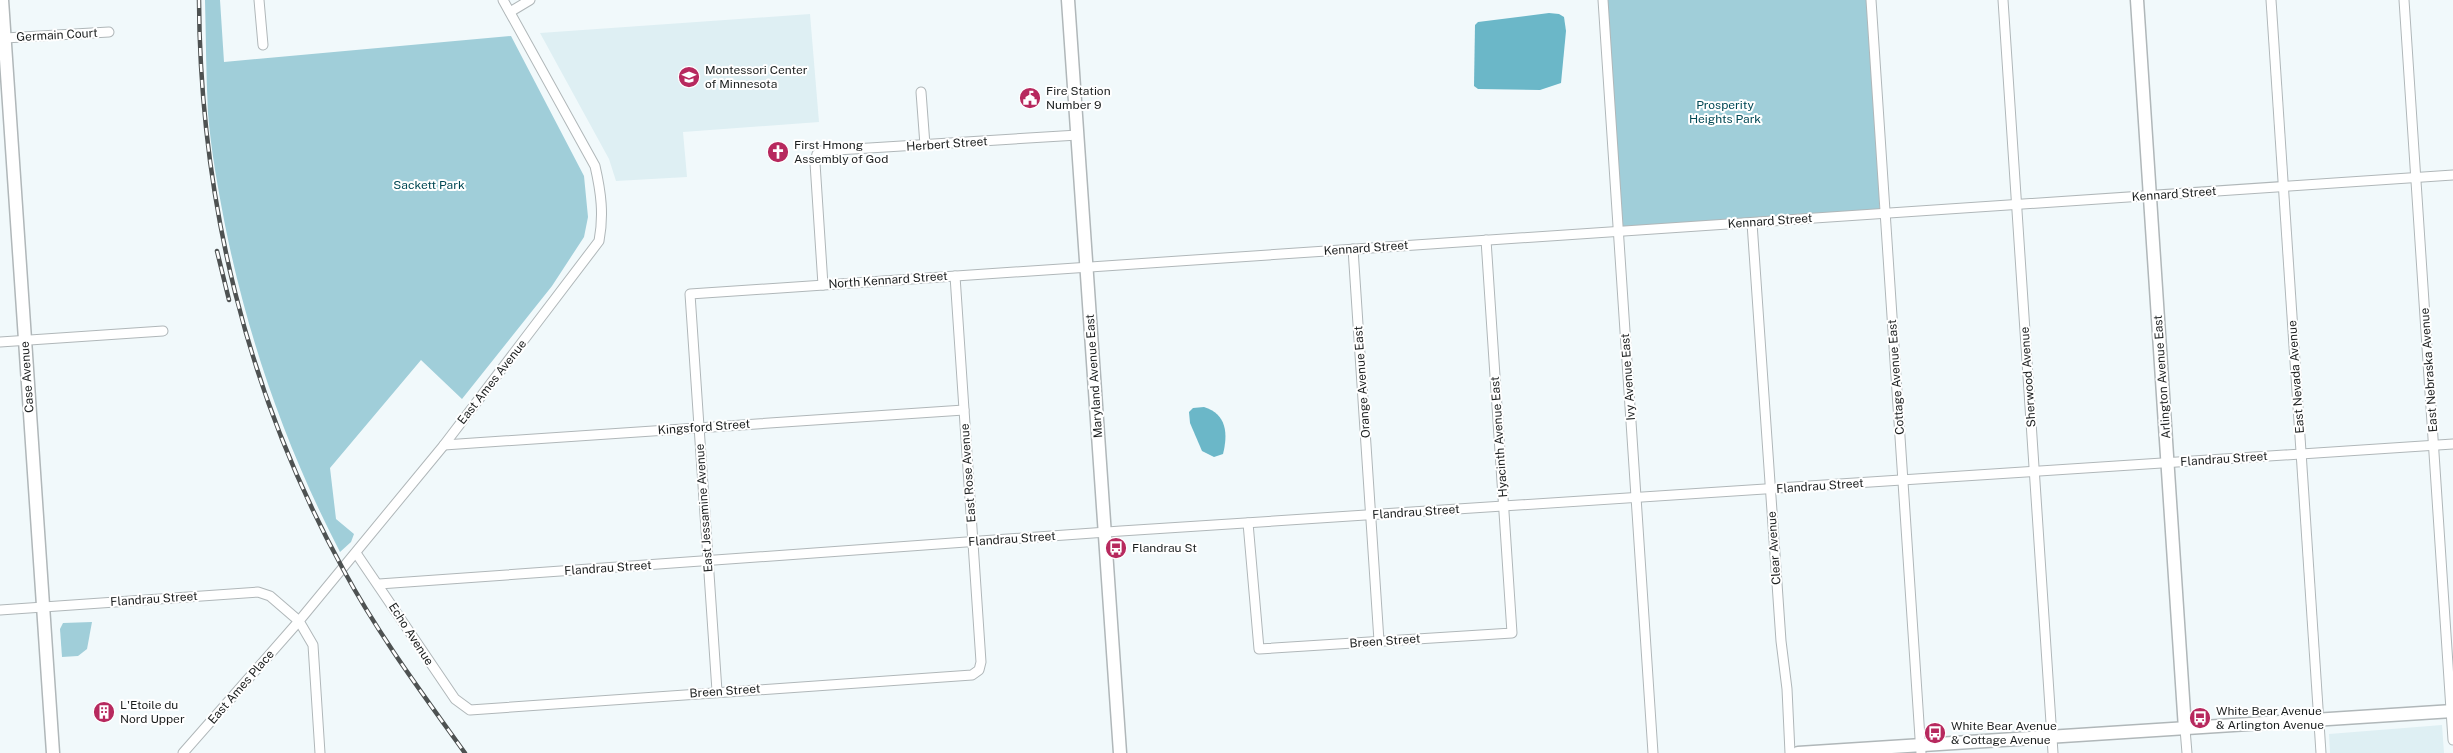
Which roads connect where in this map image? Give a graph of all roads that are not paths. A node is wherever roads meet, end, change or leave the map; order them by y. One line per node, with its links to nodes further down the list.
1 (2, 0): 14 (street, Case Avenue)
2 (259, 0): 15 (street)
3 (503, 0): 12 (street, East Ames Avenue)
4 (530, 0): 12 (street)
5 (1068, 0): 17 (street, Maryland Avenue East)
6 (1603, 0): 26 (street, Ivy Avenue East)
7 (1872, 0): 24 (street, Cottage Avenue East)
8 (2003, 0): 23 (street, Sherwood Avenue)
9 (2137, 0): 22 (street, Arlington Avenue East)
10 (2271, 0): 21 (street, East Nevada Avenue)
11 (2404, 0): 20 (street, East Nebraska Avenue)
12 (510, 12): 39 (street, East Ames Avenue)
13 (109, 32): 14 (street, Germain Court)
14 (4, 38): 34 (street, Case Avenue)
15 (263, 45)
16 (922, 92): 18 (street)
17 (1078, 135): 18 (street, Herbert Street); 29 (street, Maryland Avenue East)
18 (925, 145): 31 (street, Herbert Street)
19 (2453, 175): 20 (street, Kennard Street)
20 (2416, 178): 21 (street, Kennard Street); 40 (street, East Nebraska Avenue)
21 (2284, 187): 22 (street, Kennard Street); 41 (street, East Nevada Avenue)
22 (2150, 196): 23 (street, Kennard Street); 42 (street, Arlington Avenue East)
23 (2017, 205): 24 (street, Kennard Street); 43 (street, Sherwood Avenue)
24 (1885, 214): 25 (street, Kennard Street); 44 (street, Cottage Avenue East)
25 (1752, 222): 26 (street, Kennard Street); 45 (street, Clear Avenue)
26 (1618, 232): 27 (street, Kennard Street); 46 (street, Ivy Avenue East)
27 (1486, 240): 28 (street, Kennard Street); 47 (street, Hyacinth Avenue East)
28 (1352, 249): 29 (street, Kennard Street); 48 (street, Orange Avenue East)
29 (1087, 267): 30 (street, North Kennard Street); 50 (street, Maryland Avenue East)
30 (956, 276): 31 (street, North Kennard Street); 36 (street, East Rose Avenue)
31 (823, 285): 32 (street, North Kennard Street)
32 (690, 294): 37 (street, East Jessamine Avenue)
33 (163, 331): 34 (street)
34 (25, 340): 35 (street); 55 (street, Case Avenue)
35 (0, 342)
36 (964, 410): 37 (street, Kingsford Street); 51 (street, East Rose Avenue)
37 (699, 428): 39 (street, Kingsford Street); 53 (street, East Jessamine Avenue)
38 (2453, 444): 40 (street, Flandrau Street)
39 (444, 445): 52 (street, East Ames Avenue)
40 (2434, 445): 41 (street, Flandrau Street); 63 (street, East Nebraska Avenue)
41 (2301, 454): 42 (street, Flandrau Street); 64 (street, East Nevada Avenue)
42 (2167, 463): 43 (street, Flandrau Street); 65 (street, Arlington Avenue East)
43 (2034, 472): 44 (street, Flandrau Street); 66 (street, Sherwood Avenue)
44 (1903, 480): 45 (street, Flandrau Street); 68 (street, Cottage Avenue East)
45 (1770, 489): 46 (street, Flandrau Street); 74 (street, Clear Avenue)
46 (1636, 498): 47 (street, Flandrau Street); 73 (street, Ivy Avenue East)
47 (1504, 506): 48 (street, Flandrau Street); 58 (street, Hyacinth Avenue East)
48 (1370, 515): 49 (street, Flandrau Street); 59 (street, Orange Avenue East)
49 (1248, 523): 50 (street, Flandrau Street); 59 (street, Breen Street)
50 (1105, 532): 51 (street, Flandrau Street); 72 (street, Maryland Avenue East)
51 (973, 542): 53 (street, Flandrau Street); 60 (street, East Rose Avenue)
52 (356, 553): 54 (street, Echo Avenue); 57 (street, East Ames Avenue)
53 (708, 561): 54 (street, Flandrau Street); 61 (street, East Jessamine Avenue)
54 (379, 584): 62 (street, Echo Avenue)
55 (43, 607): 56 (street, Flandrau Street); 57 (street, Flandrau Street); 69 (street, Case Avenue)
56 (0, 610)
57 (299, 621): 70 (street, East Ames Place); 71 (street)
58 (1512, 633): 59 (street, Breen Street)
59 (1379, 641)
60 (979, 670): 61 (street, Breen Street)
61 (717, 691): 62 (street, Breen Street)
62 (470, 710)
63 (2452, 711): 64 (street); 67 (street, East Nebraska Avenue)
64 (2319, 720): 65 (street); 78 (street, East Nevada Avenue)
65 (2185, 729): 66 (street); 77 (street, Arlington Avenue East)
66 (2052, 737): 68 (street); 76 (street, Sherwood Avenue)
67 (2453, 740)
68 (1920, 749): 75 (street)
69 (53, 753)
70 (183, 753)
71 (320, 753)
72 (1120, 753)
73 (1653, 753)
74 (1790, 753)
75 (1798, 753)
76 (2053, 753)
77 (2187, 753)
78 (2321, 753)

